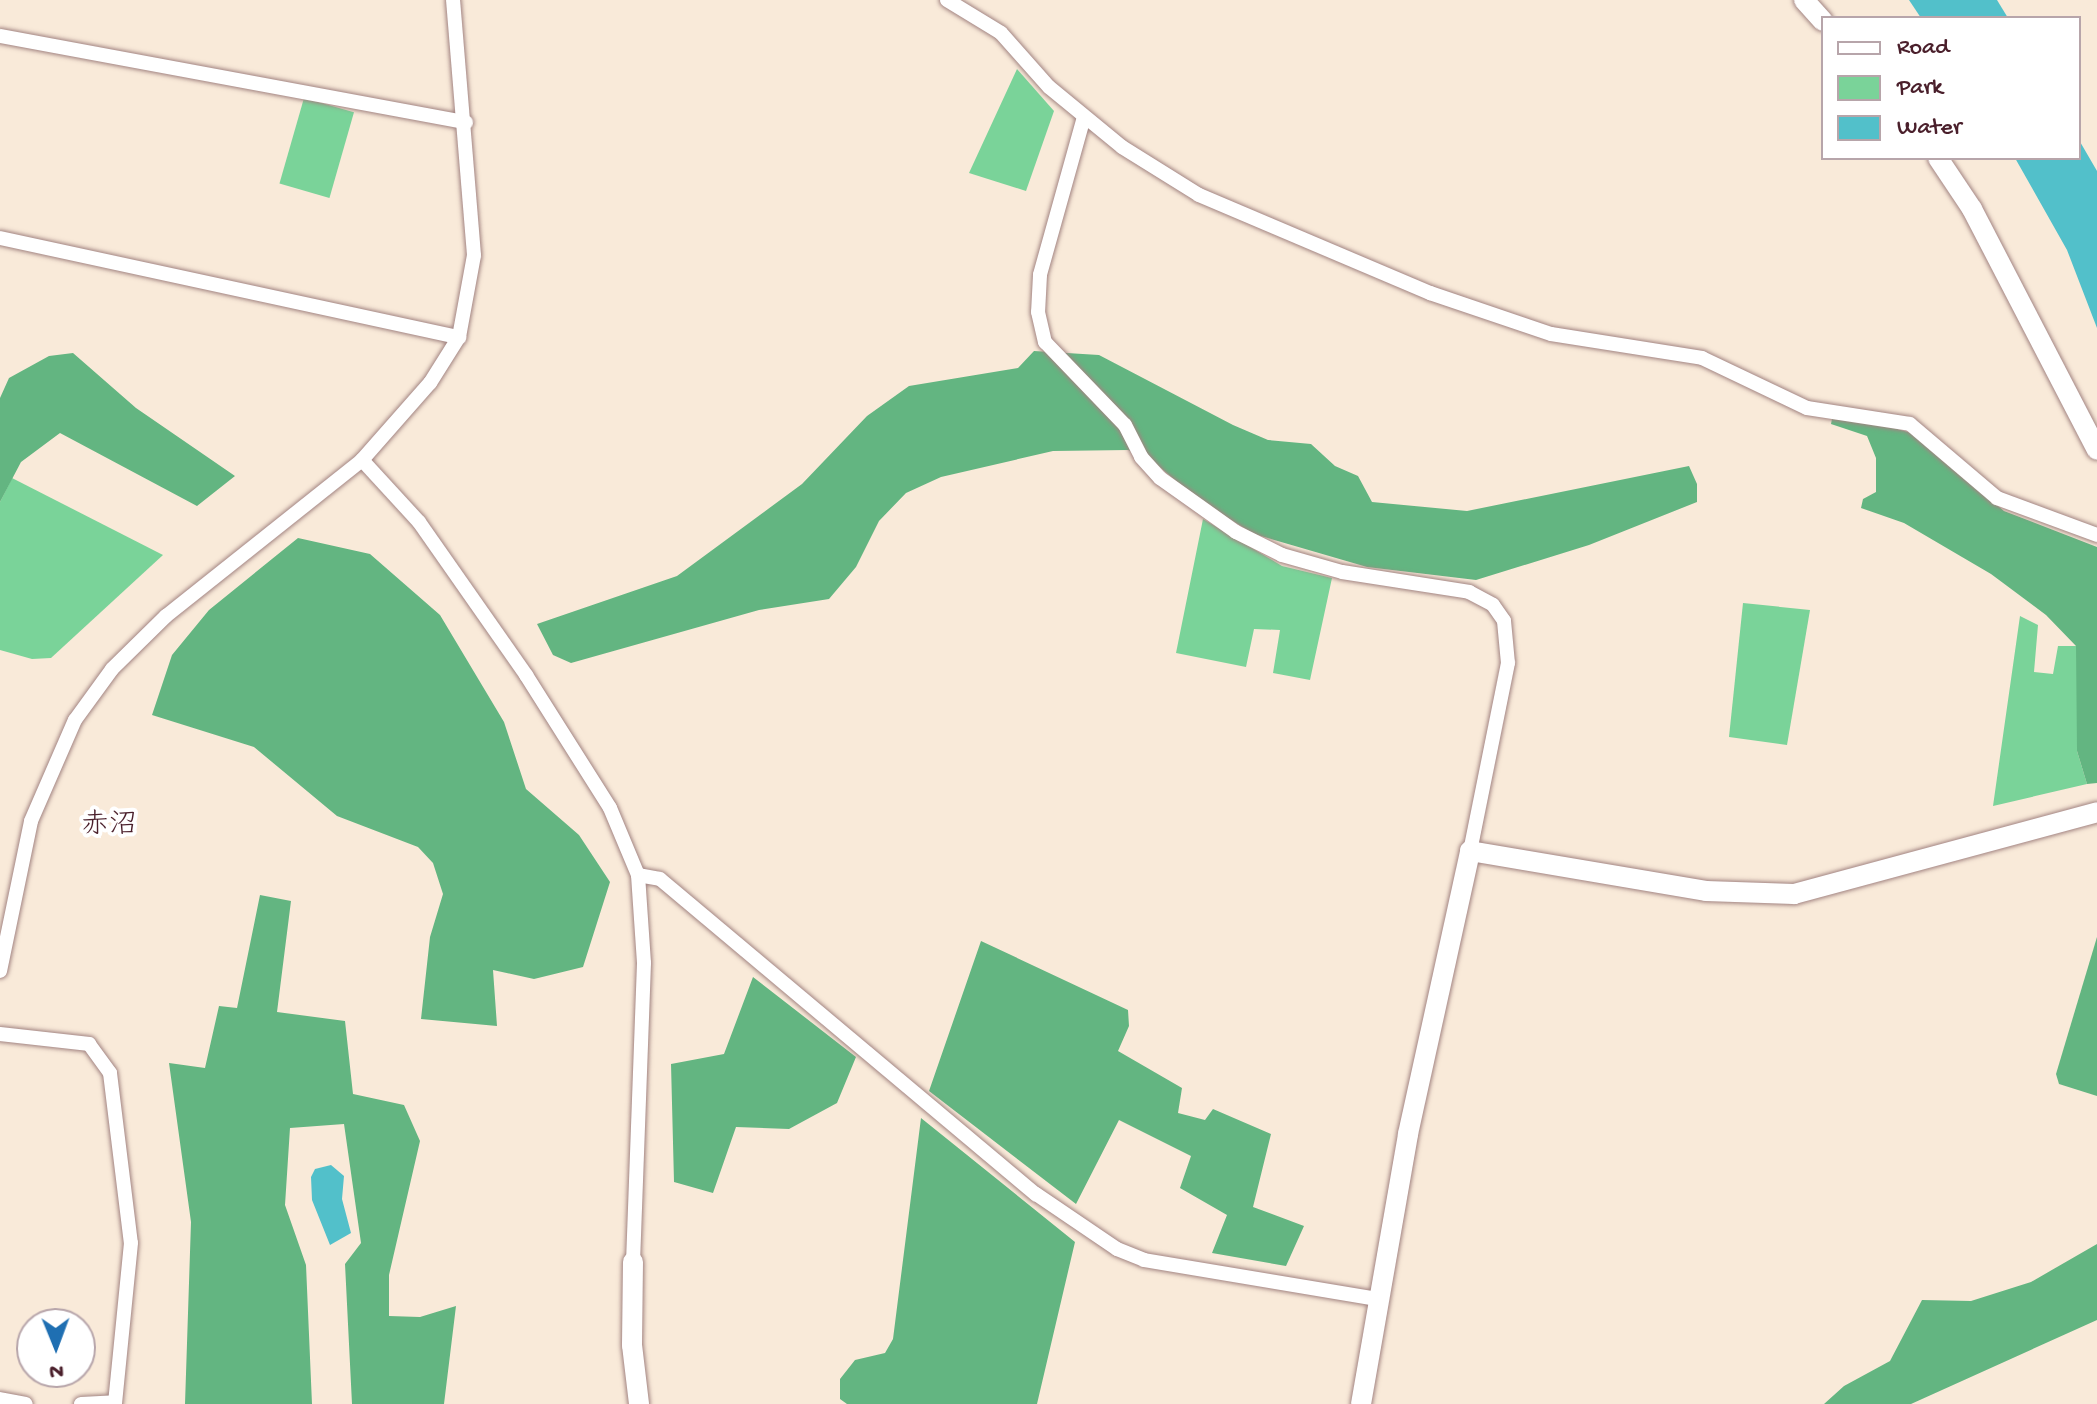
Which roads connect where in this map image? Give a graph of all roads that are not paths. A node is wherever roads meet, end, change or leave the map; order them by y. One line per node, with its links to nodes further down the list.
1 (453, 0): 7 (street)
2 (947, 0): 6 (street)
3 (1804, 0): 4 (street)
4 (1821, 19)
5 (0, 36): 7 (street)
6 (1084, 117): 13 (street); 15 (street)
7 (466, 122): 10 (street)
8 (1939, 160): 11 (street)
9 (0, 238): 10 (street)
10 (459, 337): 12 (street)
11 (2097, 450)
12 (362, 460): 16 (street); 17 (street)
13 (2097, 535)
14 (2097, 812): 15 (street)
15 (1470, 851): 20 (street)
16 (638, 875): 19 (street); 20 (street)
17 (0, 971)
18 (0, 1034): 22 (street)
19 (633, 1262): 25 (street)
20 (1378, 1299): 26 (street)
21 (0, 1399): 23 (street)
22 (115, 1403): 24 (street)
23 (26, 1404)
24 (81, 1404)
25 (639, 1404)
26 (1361, 1404)

